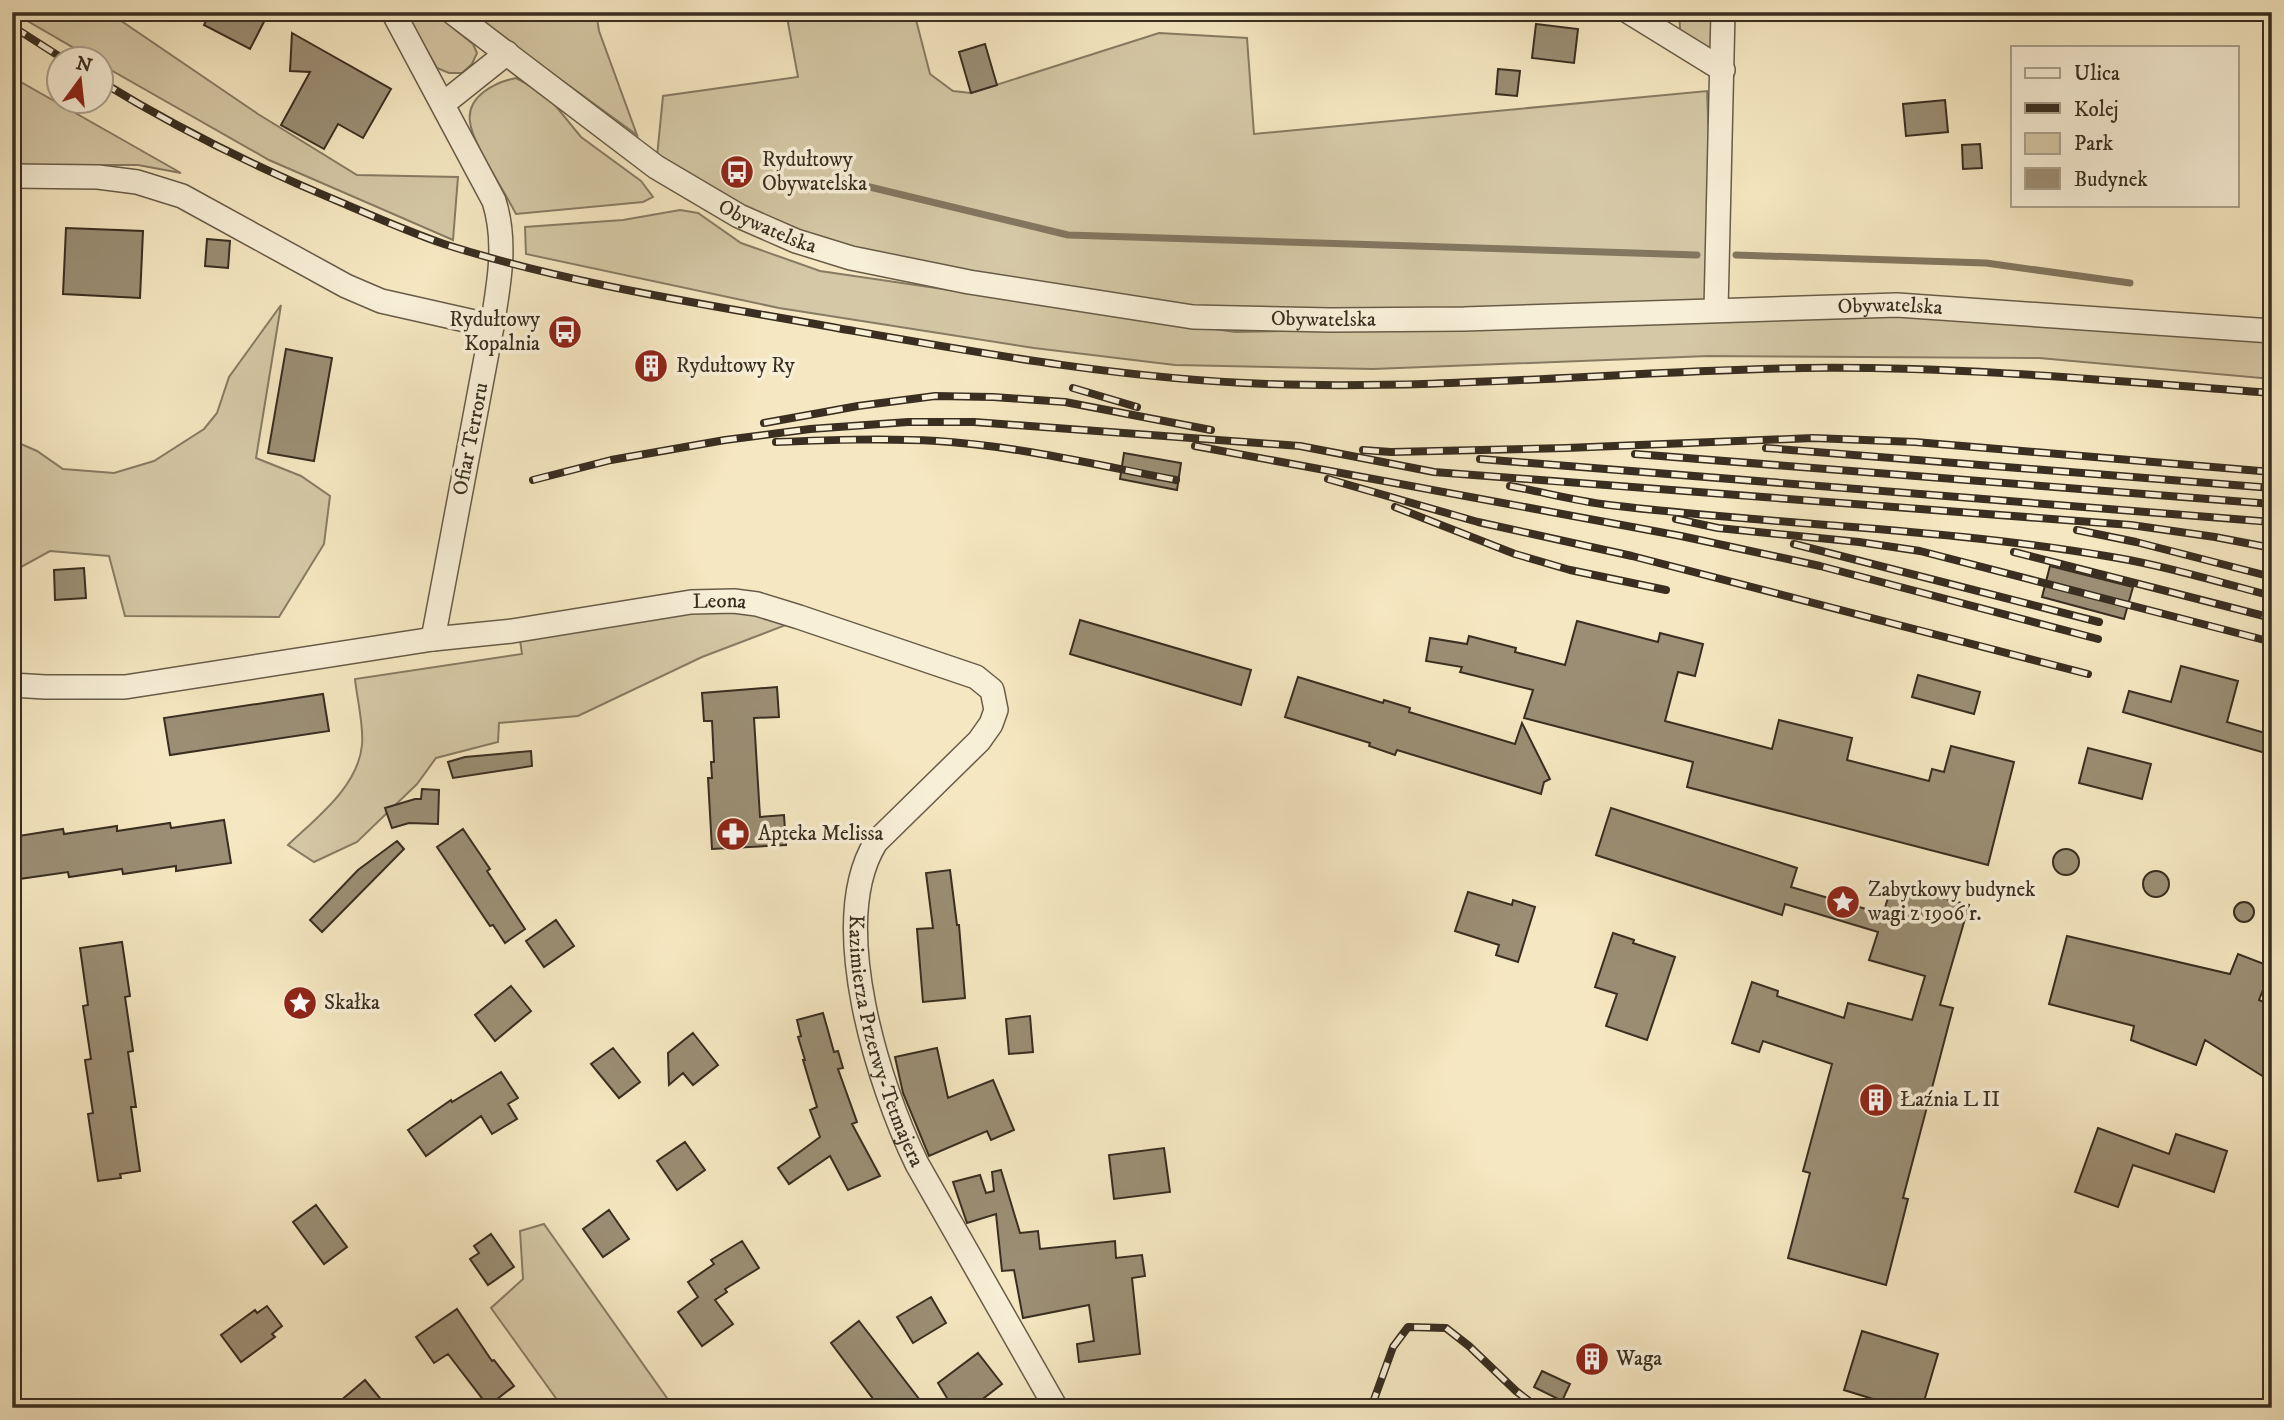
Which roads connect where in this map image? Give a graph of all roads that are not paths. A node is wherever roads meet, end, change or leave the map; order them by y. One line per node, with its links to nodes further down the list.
1 (393, 12): 7 (street)
2 (452, 12): 5 (street, Obywatelska)
3 (1629, 12): 6 (street)
4 (1723, 12): 6 (street)
5 (507, 53): 7 (street); 9 (street, Obywatelska)
6 (1723, 70): 9 (street)
7 (443, 104): 10 (street)
8 (12, 176): 10 (street)
9 (1717, 310): 11 (street, Obywatelska)
10 (492, 326): 12 (street, Ofiar Terroru)
11 (2272, 331)
12 (433, 639): 13 (street); 14 (street, Leona)
13 (12, 685)
14 (992, 690): 15 (street, Kazimierza Przerwy-Tetmajera)
15 (1056, 1408)

